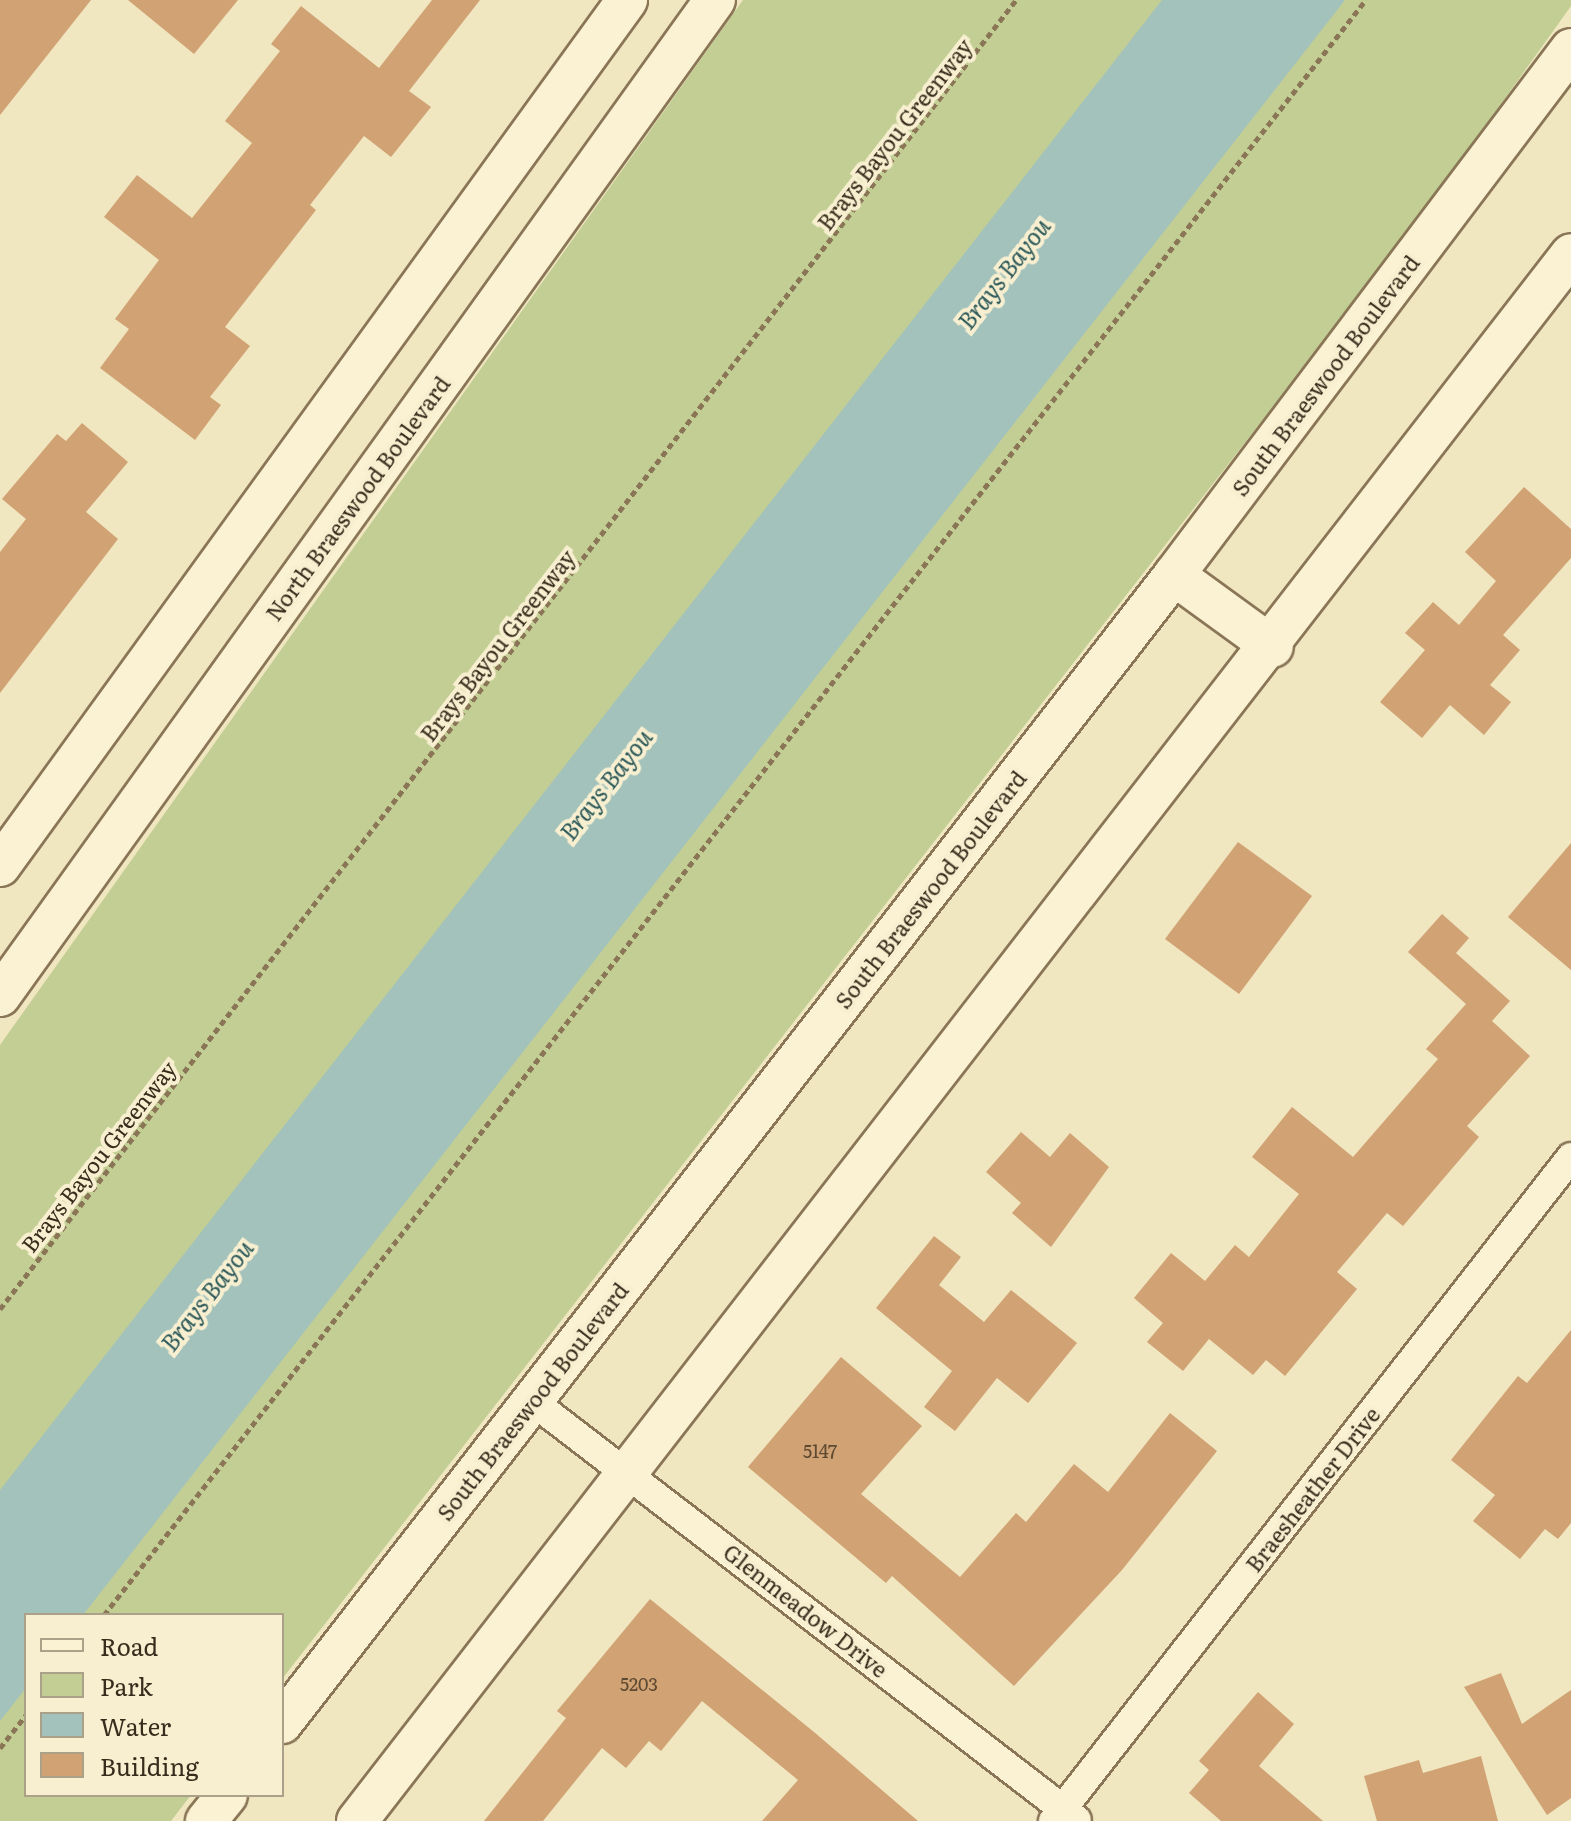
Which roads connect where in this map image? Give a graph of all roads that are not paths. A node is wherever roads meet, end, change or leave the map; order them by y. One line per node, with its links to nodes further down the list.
1 (627, 0): 7 (main road)
2 (702, 4): 8 (main road, North Braeswood Boulevard)
3 (1571, 49): 5 (main road, South Braeswood Boulevard)
4 (1571, 254): 6 (main road)
5 (1174, 575): 6 (main road); 10 (main road, South Braeswood Boulevard)
6 (1273, 647): 11 (main road)
7 (0, 866)
8 (5, 978)
9 (1571, 1157): 14 (street, Braesheather Drive)
10 (532, 1401): 11 (street, Glenmeadow Drive); 12 (main road, South Braeswood Boulevard)
11 (627, 1472): 14 (street, Glenmeadow Drive); 16 (main road)
12 (284, 1720)
13 (225, 1797): 15 (main road)
14 (1065, 1817)
15 (206, 1821)
16 (357, 1821)

